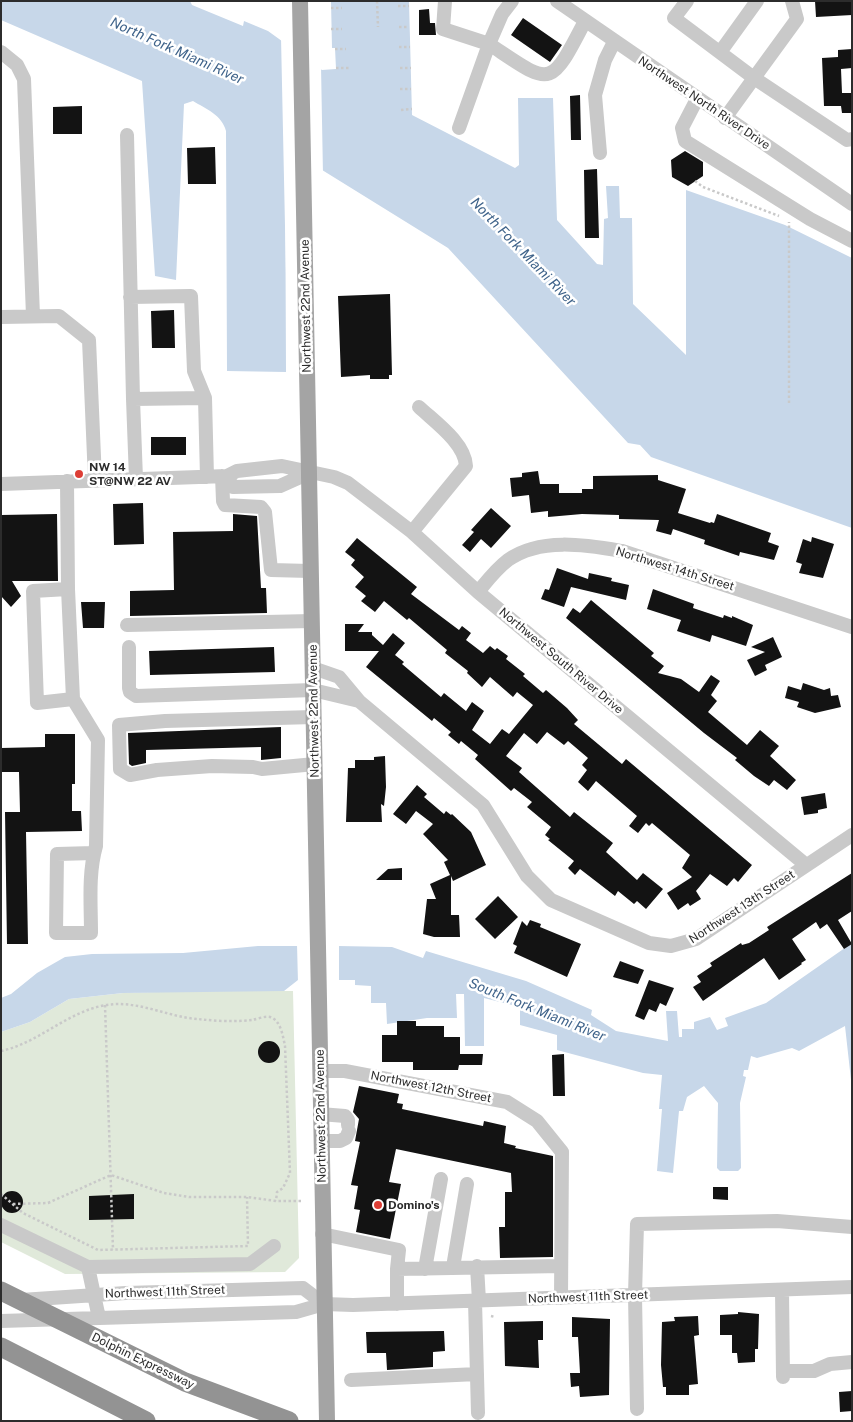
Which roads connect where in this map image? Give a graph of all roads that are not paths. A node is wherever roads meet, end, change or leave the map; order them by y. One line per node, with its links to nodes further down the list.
1 (300, 1): 28 (main road, Northwest 22nd Avenue)
2 (445, 1): 10 (street)
3 (512, 1): 10 (street)
4 (557, 1): 8 (street, Northwest North River Drive)
5 (687, 1): 12 (street)
6 (757, 1): 12 (street)
7 (792, 1): 13 (street)
8 (585, 21): 9 (street, Northwest North River Drive); 10 (street)
9 (614, 42): 14 (street, Northwest North River Drive); 19 (street)
10 (489, 44): 16 (street)
11 (1, 52): 23 (street)
12 (721, 52): 13 (street)
13 (754, 78): 15 (street); 18 (street)
14 (697, 99): 15 (street, Northwest North River Drive); 21 (street)
15 (725, 118): 20 (street, Northwest North River Drive)
16 (459, 128)
17 (126, 135): 22 (street)
18 (852, 139)
19 (600, 153)
20 (852, 204)
21 (852, 241)
22 (130, 297): 25 (street); 26 (street)
23 (33, 316): 24 (street); 32 (street)
24 (1, 317)
25 (205, 398): 26 (street); 29 (street)
26 (133, 399): 31 (street)
27 (419, 407): 35 (street)
28 (309, 473): 30 (street); 30 (street); 35 (street, Northwest South River Drive); 36 (main road, Northwest 22nd Avenue)
29 (207, 476): 30 (street); 31 (street)
30 (225, 476): 36 (street)
31 (136, 479): 32 (street)
32 (95, 480): 33 (street)
33 (67, 481): 34 (street); 37 (street)
34 (1, 484)
35 (412, 532): 38 (street, Northwest South River Drive)
36 (310, 571): 39 (main road, Northwest 22nd Avenue)
37 (68, 589): 45 (street); 45 (street)
38 (478, 592): 41 (street, Northwest 14th Street); 51 (street, Northwest South River Drive)
39 (312, 621): 40 (street); 43 (main road, Northwest 22nd Avenue)
40 (127, 625)
41 (852, 627)
42 (129, 647): 44 (street, Northwest 13th Street)
43 (313, 668): 44 (main road, Northwest 22nd Avenue); 46 (street, Northwest 13th Street)
44 (313, 690): 46 (street, Northwest 13th Street); 47 (main road, Northwest 22nd Avenue)
45 (72, 699): 50 (street)
46 (359, 701): 51 (street, Northwest 13th Street)
47 (314, 717): 48 (main road, Northwest 22nd Avenue); 48 (street)
48 (314, 764): 52 (main road, Northwest 22nd Avenue)
49 (852, 835): 51 (street, Northwest 13th Street)
50 (94, 853): 50 (street)
51 (806, 866)
52 (320, 1071): 53 (main road, Northwest 22nd Avenue); 62 (street, Northwest 12th Street)
53 (320, 1114): 54 (main road, Northwest 22nd Avenue); 54 (street)
54 (321, 1141): 59 (main road, Northwest 22nd Avenue)
55 (441, 1179): 65 (street)
56 (467, 1184): 64 (street)
57 (1, 1225): 63 (street)
58 (852, 1227): 71 (street)
59 (322, 1234): 66 (street); 75 (main road, Northwest 22nd Avenue)
60 (274, 1246): 63 (street)
61 (477, 1266): 62 (street); 64 (street); 74 (street)
62 (561, 1266): 72 (street)
63 (88, 1267): 70 (street)
64 (453, 1267): 65 (street)
65 (425, 1269): 66 (street)
66 (397, 1270): 76 (street)
67 (852, 1287): 68 (street, Northwest 11th Street)
68 (782, 1290): 71 (street, Northwest 11th Street); 80 (street)
69 (1, 1291): 85 (highway, Dolphin Expressway)
70 (93, 1295): 73 (street, Northwest 11th Street); 75 (street, Northwest 11th Street); 77 (street)
71 (635, 1295): 72 (street, Northwest 11th Street); 83 (street)
72 (561, 1298): 74 (street, Northwest 11th Street)
73 (1, 1301)
74 (477, 1301): 76 (street, Northwest 11th Street); 81 (street)
75 (324, 1304): 76 (street, Northwest 11th Street); 77 (street, Northwest 11th Street); 87 (main road, Northwest 22nd Avenue)
76 (397, 1304)
77 (99, 1318): 78 (street, Northwest 11th Street)
78 (1, 1321)
79 (1, 1346): 86 (highway)
80 (852, 1362)
81 (477, 1374): 82 (street); 84 (street)
82 (351, 1380)
83 (637, 1409)
84 (478, 1413)
85 (285, 1420)
86 (146, 1421)
87 (327, 1421)

